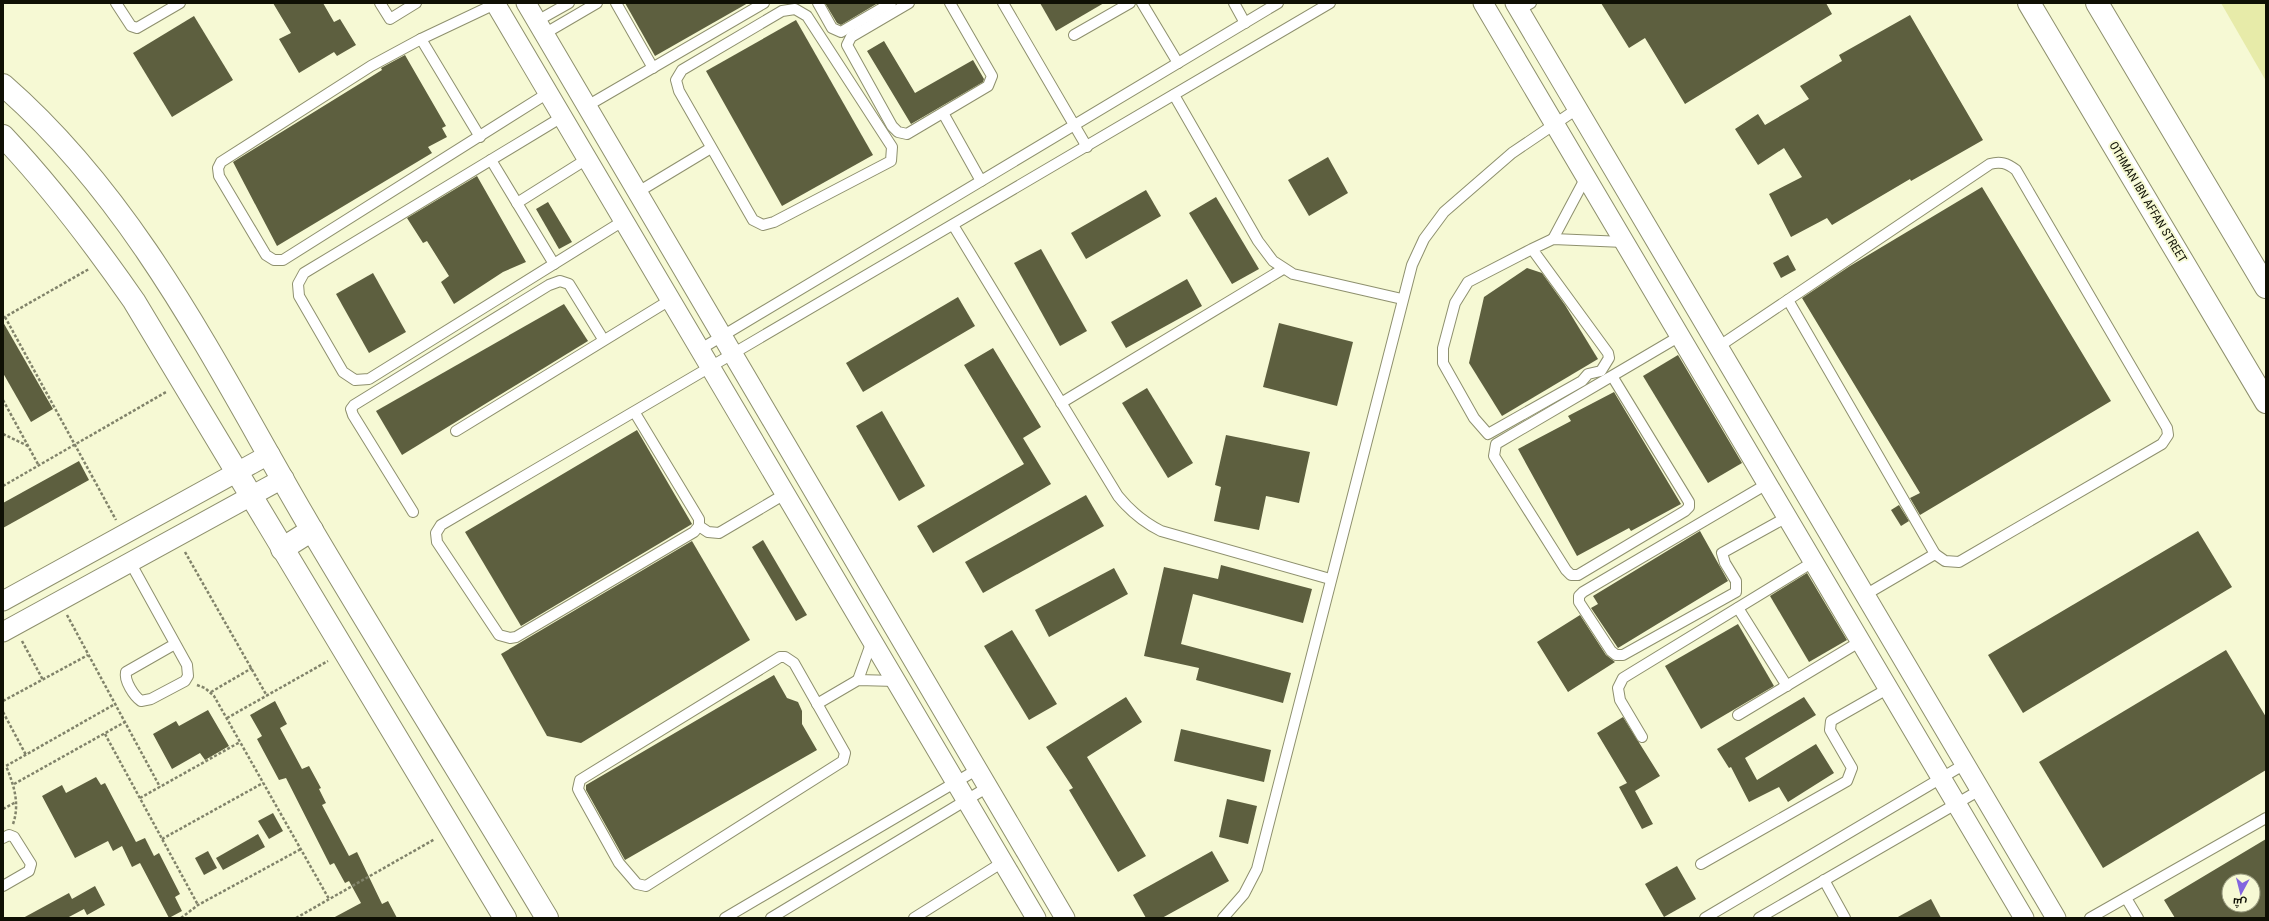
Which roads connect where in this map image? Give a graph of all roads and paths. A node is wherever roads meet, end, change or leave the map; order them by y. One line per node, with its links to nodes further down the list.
1 (116, 3): 2 (lane)
2 (180, 3)
3 (380, 3): 4 (lane)
4 (416, 3)
5 (495, 3): 28 (lane); 32 (street)
6 (526, 3): 26 (street)
7 (569, 3): 26 (lane)
8 (597, 3): 26 (lane)
9 (616, 3): 30 (lane)
10 (764, 3): 30 (lane)
11 (818, 3): 12 (lane)
12 (891, 3)
13 (909, 3): 36 (lane)
14 (950, 3): 36 (lane)
15 (1003, 3): 39 (lane)
16 (1130, 3): 27 (lane)
17 (1142, 3): 29 (lane)
18 (1234, 3): 25 (lane)
19 (1278, 3): 25 (lane)
20 (1330, 3): 33 (lane)
21 (1483, 3): 38 (street)
22 (2029, 3): 70 (street, OTHMAN IBN AFFAN STREET)
23 (2097, 3): 58 (street)
24 (1521, 5): 35 (street)
25 (1245, 23): 29 (lane)
26 (540, 28): 34 (street)
27 (1074, 35)
28 (421, 39): 41 (lane); 41 (lane)
29 (1178, 63): 39 (lane)
30 (653, 68): 34 (lane)
31 (3, 85): 81 (street)
32 (548, 93): 37 (street); 41 (lane)
33 (1174, 95): 42 (lane); 57 (lane)
34 (587, 106): 48 (street)
35 (1577, 109): 38 (lane); 66 (street)
36 (943, 113): 47 (lane)
37 (562, 117): 44 (street); 45 (lane)
38 (1554, 124): 46 (street); 59 (lane)
39 (1074, 125): 42 (lane); 47 (lane)
40 (3, 136): 55 (street)
41 (480, 136)
42 (1086, 147): 51 (lane)
43 (711, 148): 43 (lane); 48 (lane)
44 (587, 159): 49 (lane); 50 (street)
45 (491, 160): 49 (lane); 56 (lane)
46 (1586, 177): 52 (lane); 53 (street)
47 (981, 181): 63 (lane)
48 (638, 192): 63 (street)
49 (517, 203): 56 (lane)
50 (623, 221): 56 (lane); 60 (street)
51 (953, 225): 68 (lane); 75 (lane)
52 (1552, 239): 53 (lane); 54 (lane)
53 (1624, 242): 64 (street)
54 (1532, 249): 54 (lane)
55 (105, 260): 62 (path); 72 (street)
56 (554, 264)
57 (1283, 269): 59 (lane); 75 (lane)
58 (2266, 287)
59 (1402, 299): 99 (lane)
60 (670, 300): 65 (lane); 67 (street)
61 (1788, 300): 66 (lane); 96 (lane); 96 (lane)
62 (4, 318): 79 (path)
63 (723, 336): 67 (lane); 68 (street)
64 (1680, 336): 71 (lane); 85 (street)
65 (602, 339): 77 (lane); 89 (lane)
66 (1718, 347): 100 (street)
67 (699, 350): 69 (street)
68 (734, 355): 69 (lane); 131 (street)
69 (710, 369): 76 (lane); 87 (street)
70 (2259, 375): 74 (street, OTHMAN IBN AFFAN STREET)
71 (1612, 376): 71 (lane)
72 (182, 383): 79 (path); 83 (street)
73 (3, 400): 80 (path)
74 (2266, 402)
75 (1062, 403): 99 (lane)
76 (635, 413): 91 (lane); 91 (lane)
77 (456, 430)
78 (3, 434): 80 (path)
79 (75, 445): 82 (path); 93 (path)
80 (28, 446): 82 (path)
81 (270, 454): 83 (street); 84 (street)
82 (39, 466): 86 (path)
83 (236, 474): 88 (street); 93 (street)
84 (284, 478): 88 (street); 92 (street)
85 (1767, 484): 90 (street); 90 (lane)
86 (3, 486)
87 (785, 494): 91 (lane); 105 (street)
88 (250, 496): 94 (street); 95 (street)
89 (413, 512)
90 (1787, 517): 98 (street)
91 (699, 526)
92 (312, 530): 95 (street); 159 (street)
93 (124, 535): 101 (street)
94 (176, 537): 97 (street); 110 (path)
95 (282, 548): 108 (street)
96 (1935, 554): 100 (lane)
97 (130, 562): 102 (street); 107 (lane)
98 (1814, 562): 103 (lane); 106 (street)
99 (1330, 579): 165 (lane)
100 (1865, 595): 130 (street)
101 (3, 601)
102 (59, 601): 104 (street); 109 (path)
103 (1738, 608): 115 (lane); 127 (lane)
104 (8, 629): 111 (path)
105 (872, 641): 112 (lane); 114 (street)
106 (1861, 641): 115 (lane); 116 (street)
107 (176, 644): 113 (lane); 113 (lane)
108 (344, 652): 118 (path); 145 (street)
109 (88, 655): 111 (path); 120 (path)
110 (252, 668): 117 (path); 118 (path)
111 (43, 680): 119 (path)
112 (858, 680): 114 (lane); 121 (lane)
113 (185, 681): 117 (path)
114 (896, 681): 133 (street)
115 (1787, 686): 123 (lane)
116 (1888, 688): 132 (street); 150 (lane)
117 (211, 692): 124 (path)
118 (267, 696): 124 (path)
119 (3, 701)
120 (115, 704): 125 (path); 129 (path)
121 (817, 704): 121 (lane)
122 (3, 712): 129 (path)
123 (1738, 715)
124 (227, 718): 128 (path)
125 (125, 722): 126 (path); 136 (path)
126 (104, 734): 135 (path); 139 (path)
127 (1642, 737)
128 (240, 742): 134 (path); 136 (path)
129 (26, 755): 135 (path)
130 (1965, 764): 132 (lane); 138 (street)
131 (978, 769): 133 (lane); 137 (street)
132 (1942, 778): 142 (street); 166 (lane)
133 (956, 782): 140 (street); 160 (lane)
134 (263, 783): 147 (path); 148 (path)
135 (14, 784): 141 (path)
136 (160, 787): 139 (path)
137 (988, 787): 140 (lane); 164 (street)
138 (1980, 790): 142 (lane); 170 (street)
139 (140, 798): 147 (path)
140 (966, 800): 149 (street); 161 (lane)
141 (16, 801): 143 (path); 146 (path)
142 (1956, 803): 151 (lane); 169 (street)
143 (3, 809)
144 (2266, 818): 153 (lane)
145 (452, 829): 154 (path); 158 (street)
146 (6, 837): 152 (lane)
147 (162, 839): 155 (path)
148 (301, 850): 154 (path); 155 (path)
149 (1003, 862): 162 (lane); 163 (street)
150 (1701, 864)
151 (1824, 880): 167 (lane); 168 (lane)
152 (3, 886)
153 (2126, 898): 171 (lane); 172 (lane)
154 (329, 899): 157 (path)
155 (198, 905): 156 (path)
156 (181, 918)
157 (296, 918)
158 (505, 918)
159 (547, 918)
160 (725, 918)
161 (771, 918)
162 (914, 918)
163 (1036, 918)
164 (1065, 918)
165 (1223, 918)
166 (1705, 918)
167 (1759, 918)
168 (1845, 918)
169 (2024, 918)
170 (2056, 918)
171 (2090, 918)
172 (2138, 918)

